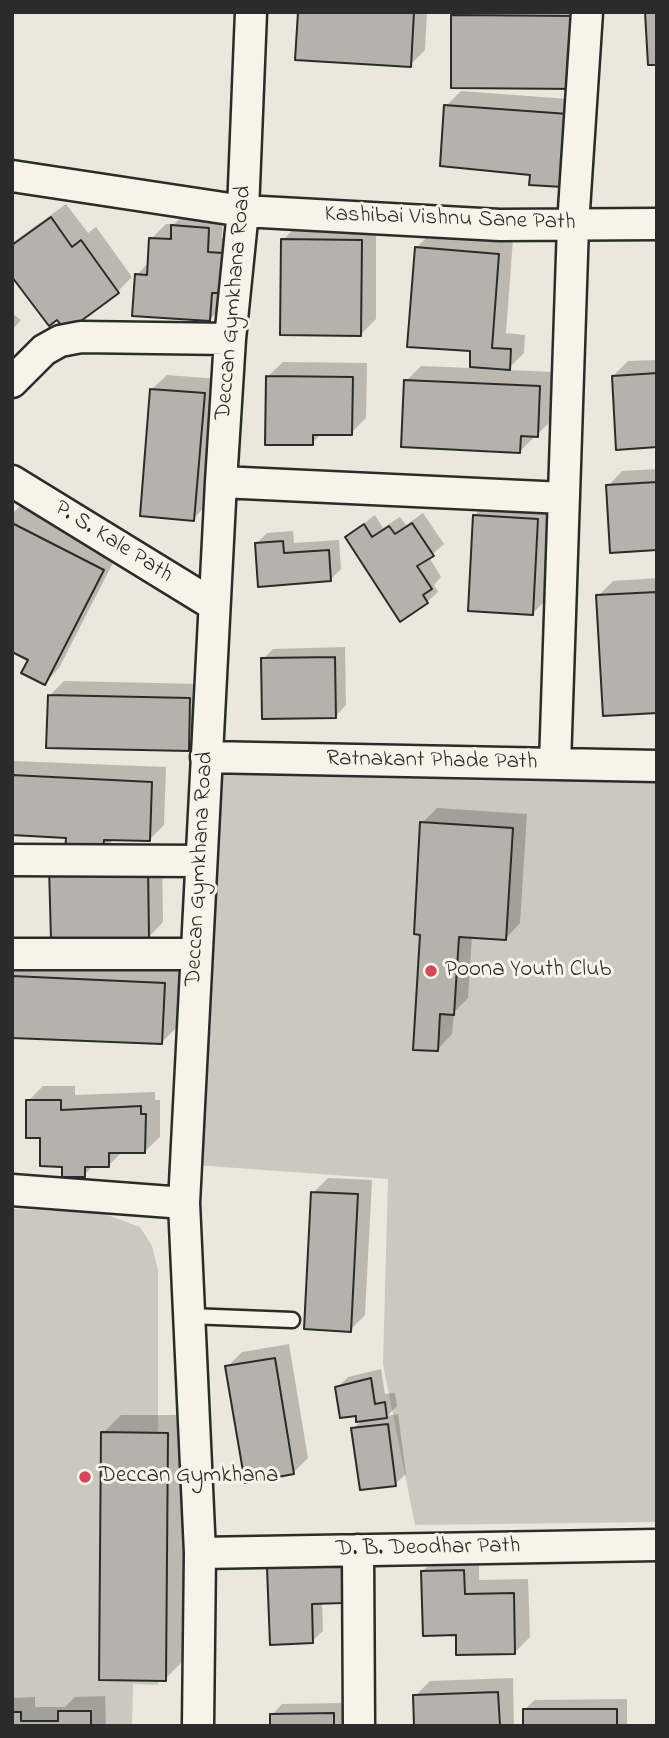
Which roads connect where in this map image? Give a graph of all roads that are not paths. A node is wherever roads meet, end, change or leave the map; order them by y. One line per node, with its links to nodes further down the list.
1 (251, 12): 4 (street, Deccan Gymkhana Road)
2 (587, 12): 6 (street)
3 (12, 176): 4 (street, Kashibai Vishnu Sane Path)
4 (243, 211): 6 (street, Kashibai Vishnu Sane Path); 7 (street, Deccan Gymkhana Road)
5 (657, 224): 6 (street, Kashibai Vishnu Sane Path)
6 (573, 225): 11 (street)
7 (230, 339): 8 (street); 10 (street, Deccan Gymkhana Road)
8 (12, 382)
9 (12, 481): 12 (street, P. S. Kale Path)
10 (221, 482): 11 (street); 12 (street, Deccan Gymkhana Road)
11 (564, 498): 14 (street)
12 (215, 606): 13 (street, Deccan Gymkhana Road)
13 (206, 757): 14 (street, Ratnakant Phade Path); 17 (street, Deccan Gymkhana Road)
14 (555, 764): 15 (street, Ratnakant Phade Path)
15 (657, 766)
16 (12, 860): 17 (street)
17 (201, 861): 19 (street, Deccan Gymkhana Road)
18 (12, 954): 19 (street)
19 (197, 954): 21 (street, Deccan Gymkhana Road)
20 (12, 1190): 21 (street)
21 (184, 1203): 22 (street, Deccan Gymkhana Road)
22 (189, 1316): 23 (lane); 26 (street, Deccan Gymkhana Road)
23 (292, 1320)
24 (657, 1545): 25 (street, D. B. Deodhar Path)
25 (358, 1550): 26 (street, D. B. Deodhar Path); 28 (street)
26 (200, 1553): 27 (street, Deccan Gymkhana Road)
27 (198, 1726)
28 (359, 1726)

